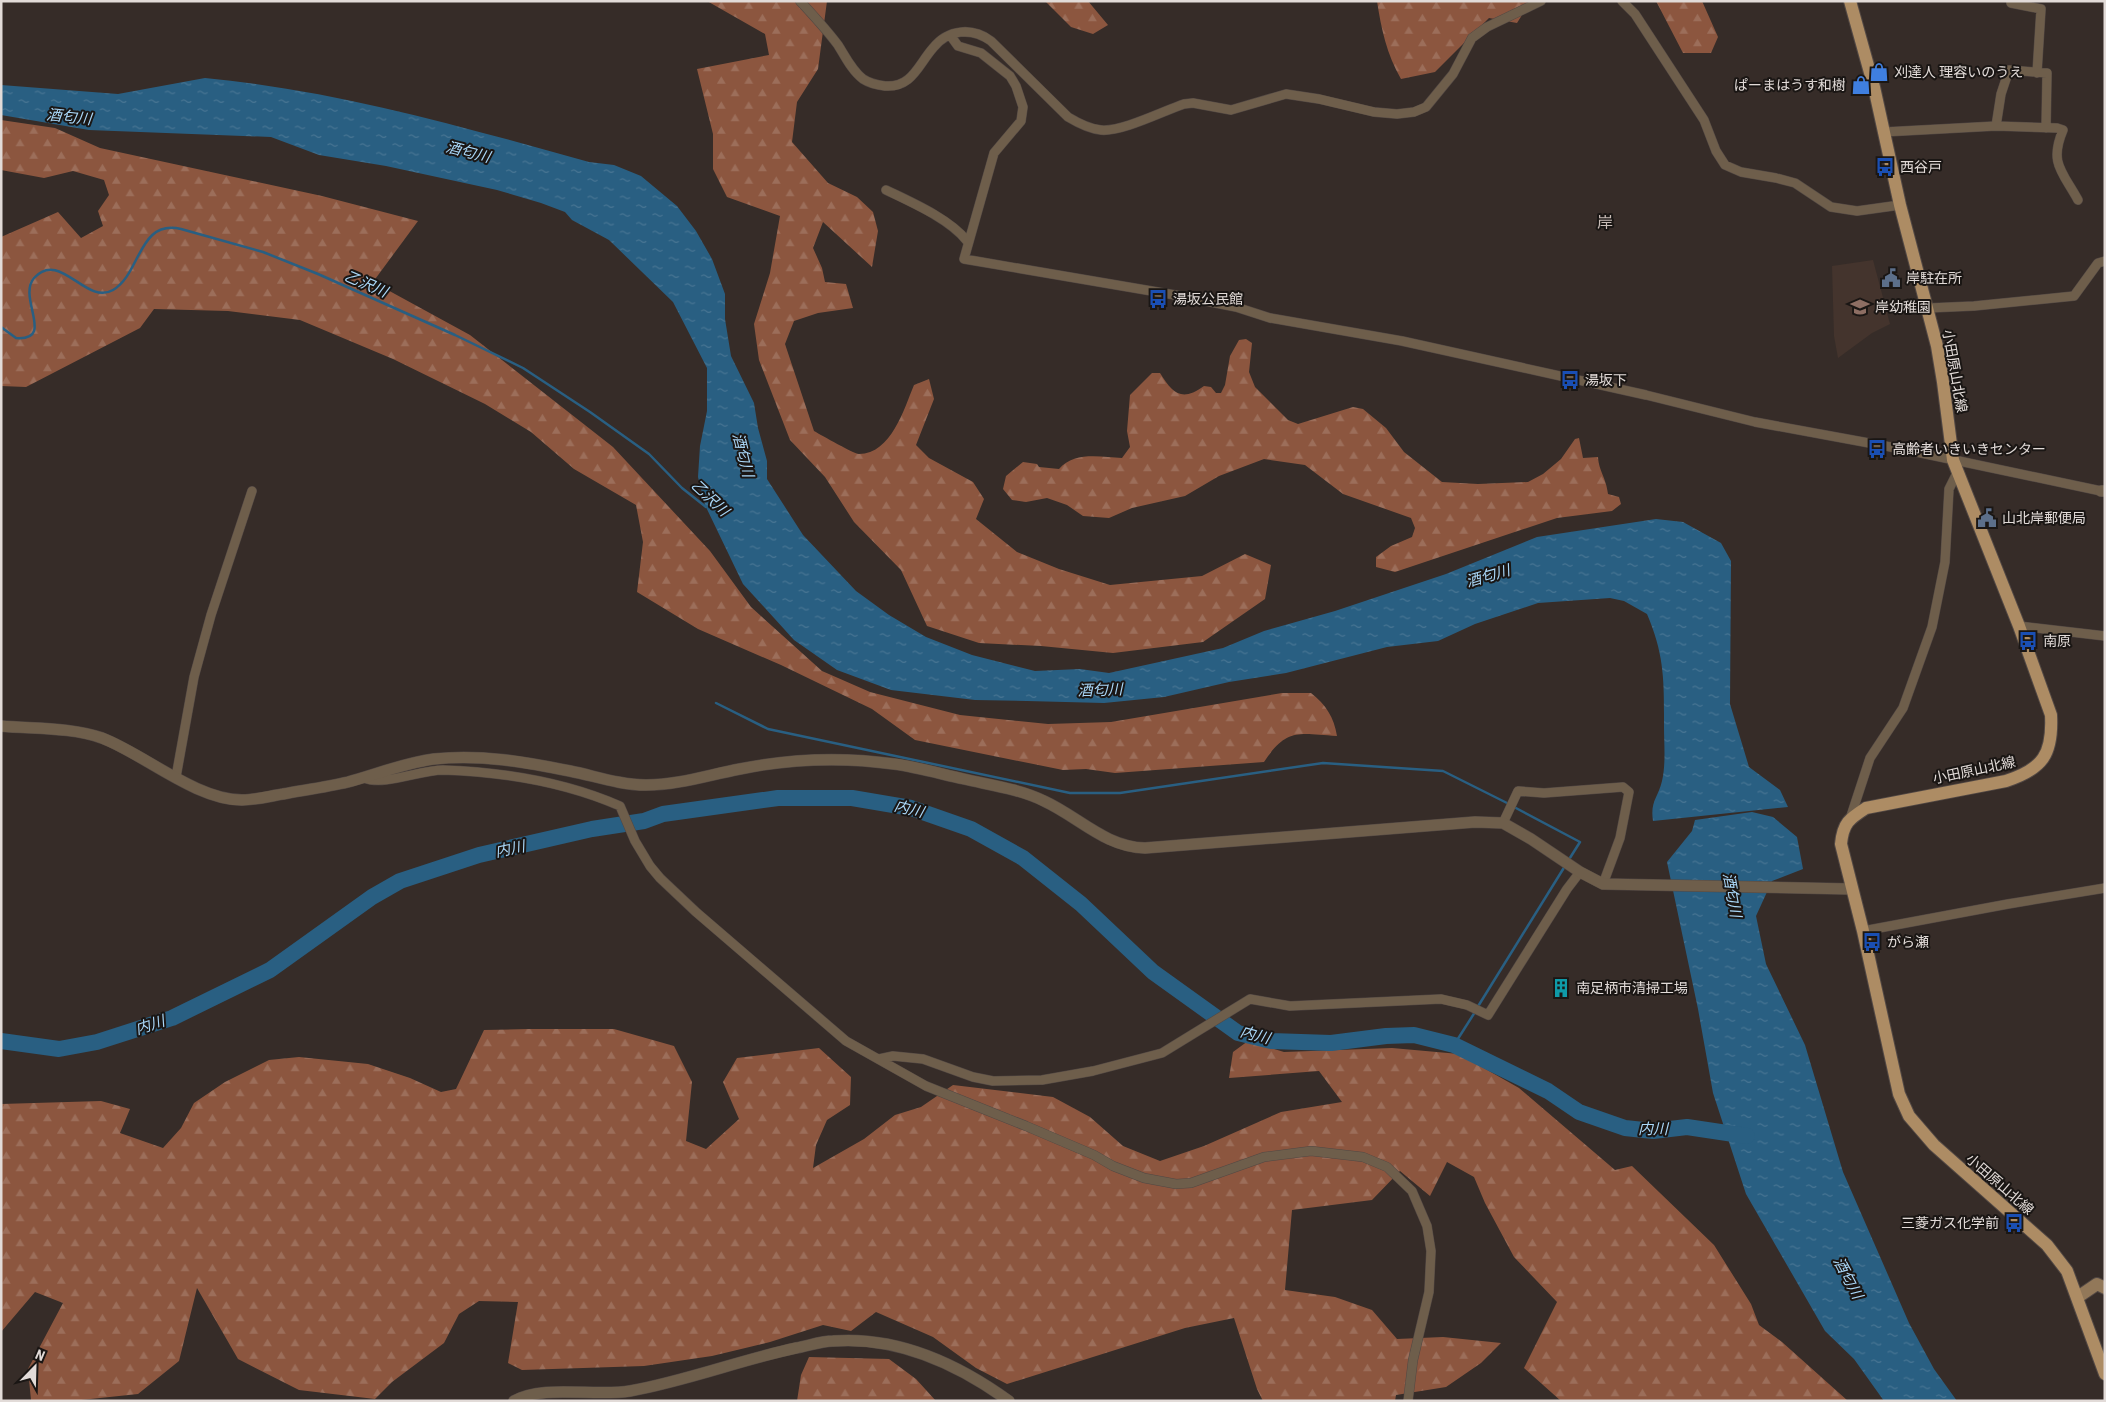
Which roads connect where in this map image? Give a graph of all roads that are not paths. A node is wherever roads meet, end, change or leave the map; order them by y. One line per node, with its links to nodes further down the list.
1 (800, 1): 6 (street)
2 (1540, 1): 6 (street)
3 (1622, 1): 13 (street)
4 (1850, 1): 10 (main road, 小田原山北線)
5 (2012, 1): 7 (street)
6 (950, 35): 14 (street)
7 (2037, 72): 8 (street); 9 (street)
8 (1996, 126): 9 (street); 10 (street)
9 (2046, 128): 12 (street)
10 (1884, 132): 13 (main road, 小田原山北線)
11 (886, 190): 14 (street)
12 (2078, 200)
13 (1900, 205): 16 (main road, 小田原山北線)
14 (967, 241): 17 (street)
15 (2105, 260): 16 (street)
16 (1928, 308): 17 (main road, 小田原山北線)
17 (1953, 460): 18 (main road, 小田原山北線); 20 (street)
18 (1957, 472): 21 (main road, 小田原山北線); 26 (street)
19 (252, 491): 24 (street)
20 (2103, 491)
21 (2019, 626): 22 (street); 26 (main road, 小田原山北線)
22 (2105, 636)
23 (1, 726): 24 (street)
24 (176, 777): 25 (street)
25 (363, 777): 27 (street); 33 (street)
26 (1850, 819): 31 (main road, 小田原山北線)
27 (1504, 820): 28 (street); 29 (street)
28 (1580, 872): 29 (street); 33 (street)
29 (1603, 881): 31 (street)
30 (2105, 888): 32 (street)
31 (1851, 889): 32 (main road, 小田原山北線)
32 (1863, 932): 35 (main road, 小田原山北線)
33 (880, 1059): 39 (street)
34 (2105, 1288): 35 (main road)
35 (2078, 1297): 36 (main road, 小田原山北線)
36 (2105, 1374)
37 (514, 1401): 38 (street)
38 (1009, 1401)
39 (1408, 1401)

